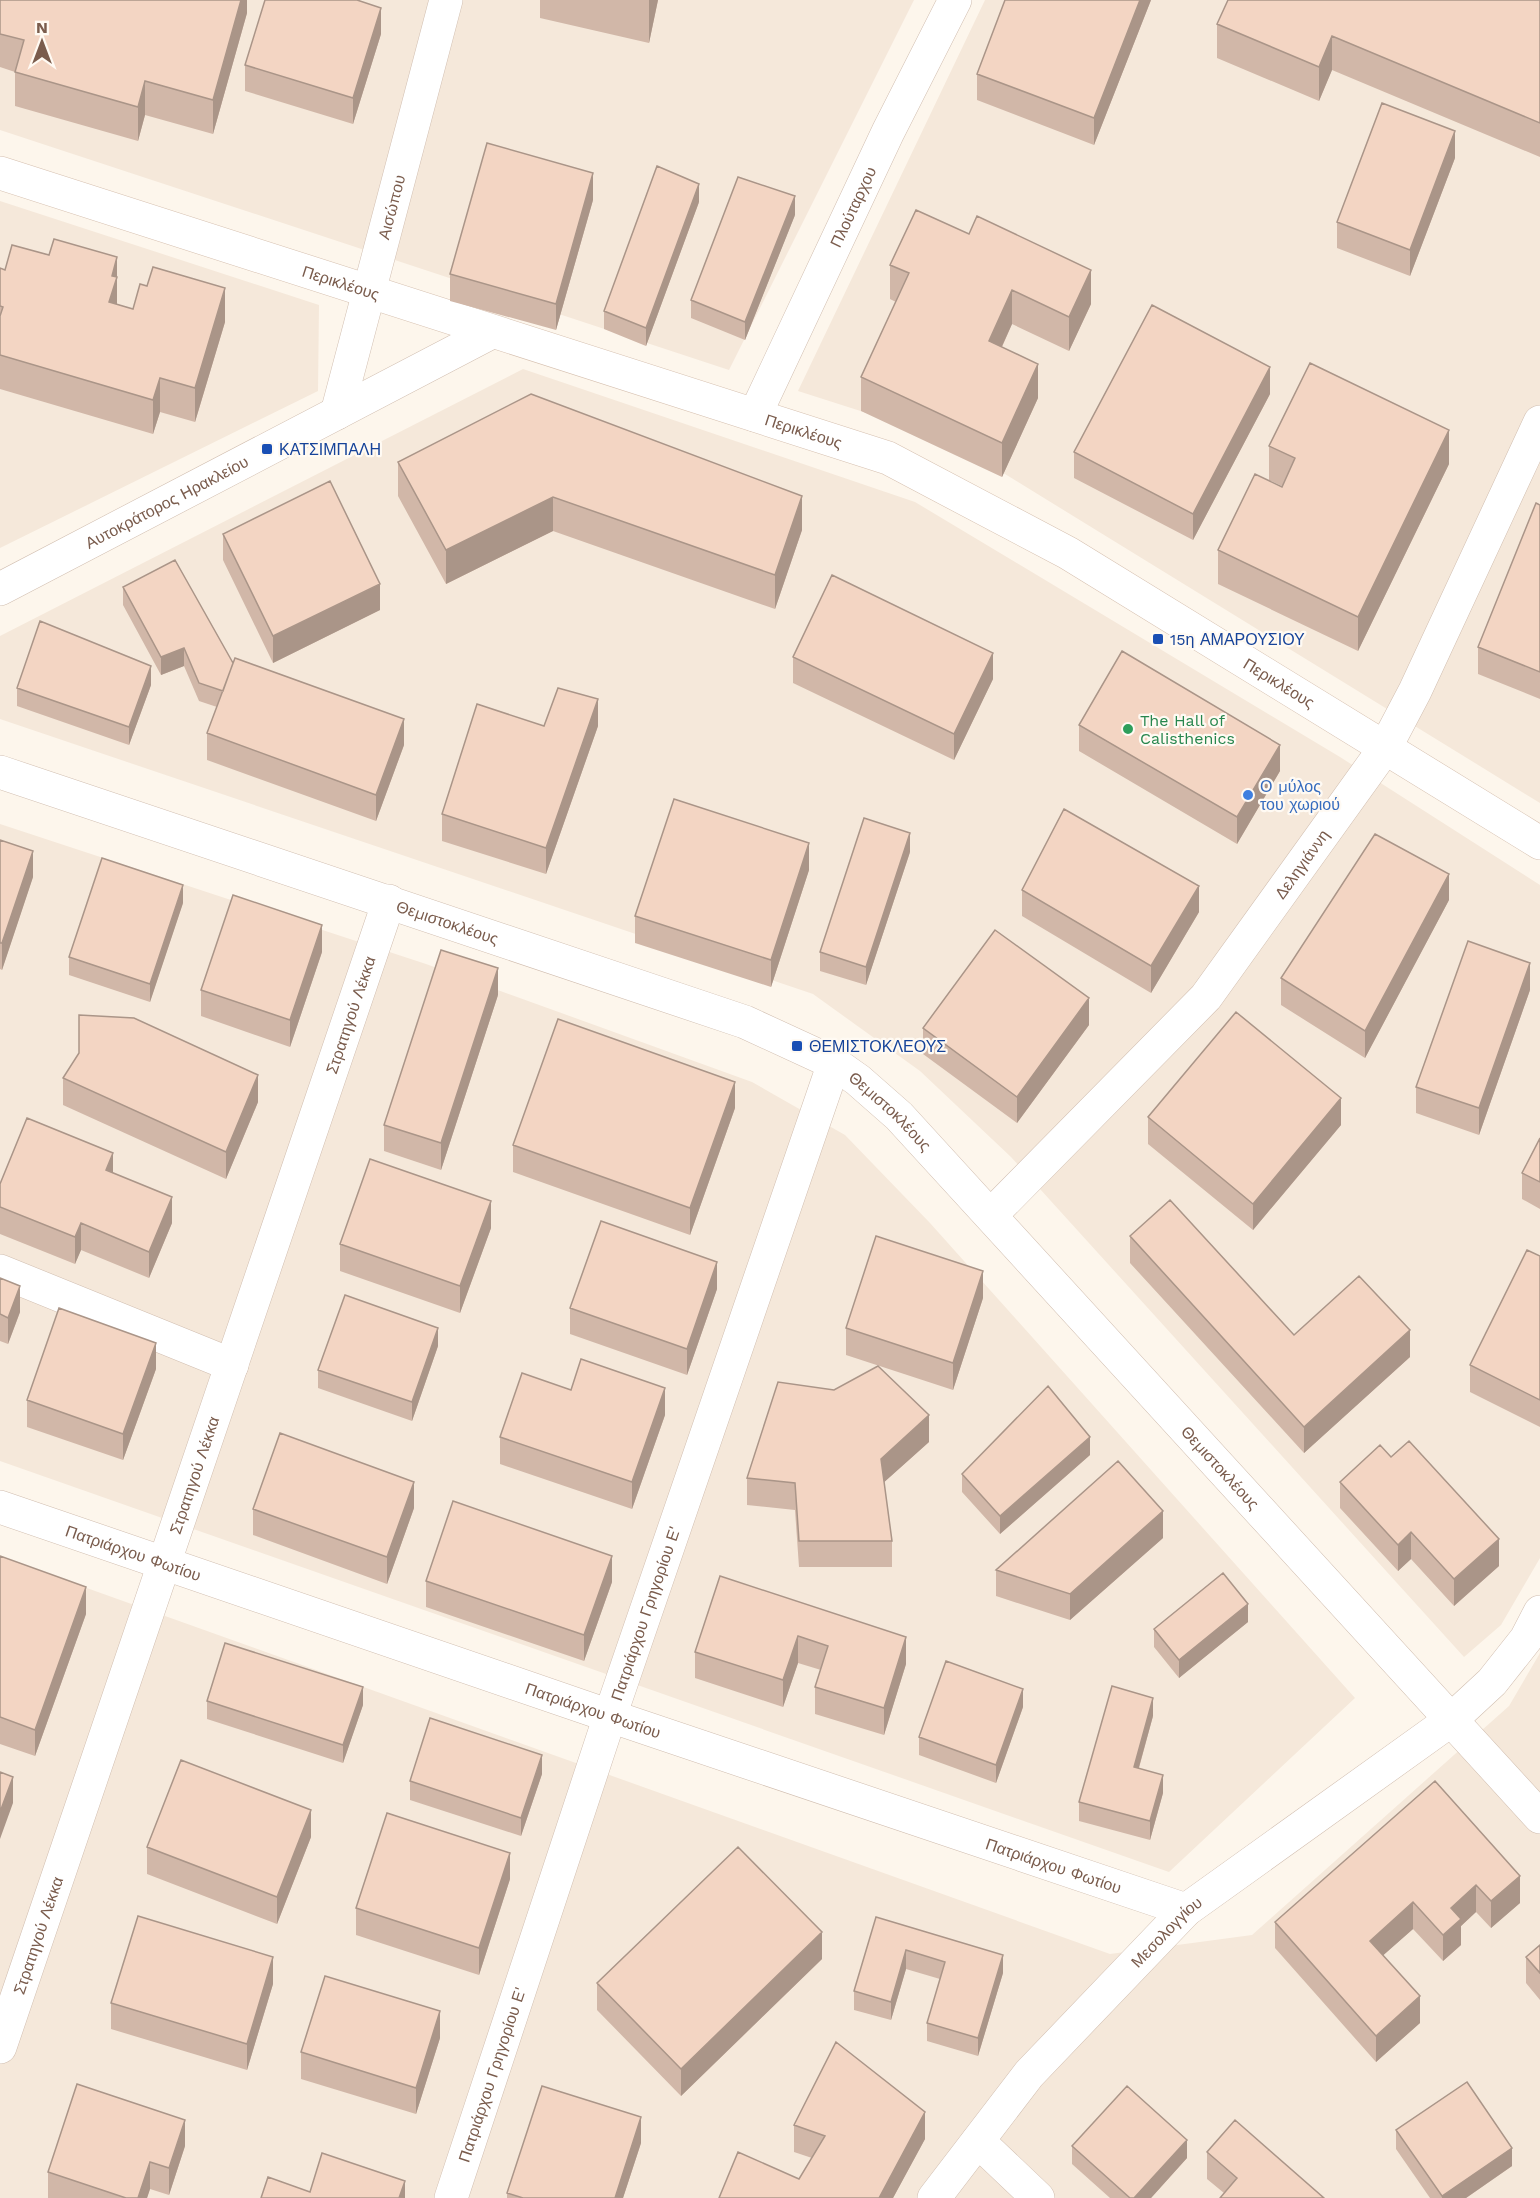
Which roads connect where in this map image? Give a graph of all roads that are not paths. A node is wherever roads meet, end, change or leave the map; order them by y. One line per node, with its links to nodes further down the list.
1 (447, 0): 4 (street, Αισώπου)
2 (955, 0): 7 (street, Πλούταρχου)
3 (0, 174): 4 (street, Περικλέους)
4 (370, 293): 5 (street, Περικλέους); 6 (street, Αισώπου)
5 (492, 332): 6 (street, Αυτοκράτορος Ηρακλείου); 7 (street, Περικλέους)
6 (337, 413): 9 (street, Αυτοκράτορος Ηρακλείου)
7 (754, 415): 10 (street, Περικλέους)
8 (1539, 428): 10 (street, Δεληγιάννη)
9 (0, 589)
10 (1385, 748): 12 (street, Περικλέους); 15 (street, Δεληγιάννη)
11 (0, 772): 13 (street, Θεμιστοκλέους)
12 (1540, 843)
13 (389, 901): 14 (street, Θεμιστοκλέους); 17 (street, Στρατηγού Λέκκα)
14 (834, 1063): 15 (street, Θεμιστοκλέους); 21 (street, Πατριάρχου Γρηγορίου Ε')
15 (991, 1215): 22 (street, Θεμιστοκλέους)
16 (0, 1271): 17 (street)
17 (232, 1365): 19 (street, Στρατηγού Λέκκα)
18 (0, 1507): 19 (street, Πατριάρχου Φωτίου)
19 (165, 1562): 21 (street, Πατριάρχου Φωτίου); 25 (street, Στρατηγού Λέκκα)
20 (1540, 1612): 22 (street, Μεσολογγίου)
21 (610, 1716): 24 (street, Πατριάρχου Φωτίου); 27 (street, Πατριάρχου Γρηγορίου Ε')
22 (1451, 1720): 23 (street, Θεμιστοκλέους); 24 (street, Μεσολογγίου)
23 (1540, 1817)
24 (1186, 1910): 26 (street, Μεσολογγίου)
25 (0, 2047)
26 (978, 2141): 28 (street, Μεσολογγίου); 29 (street)
27 (450, 2198)
28 (934, 2198)
29 (1038, 2198)

